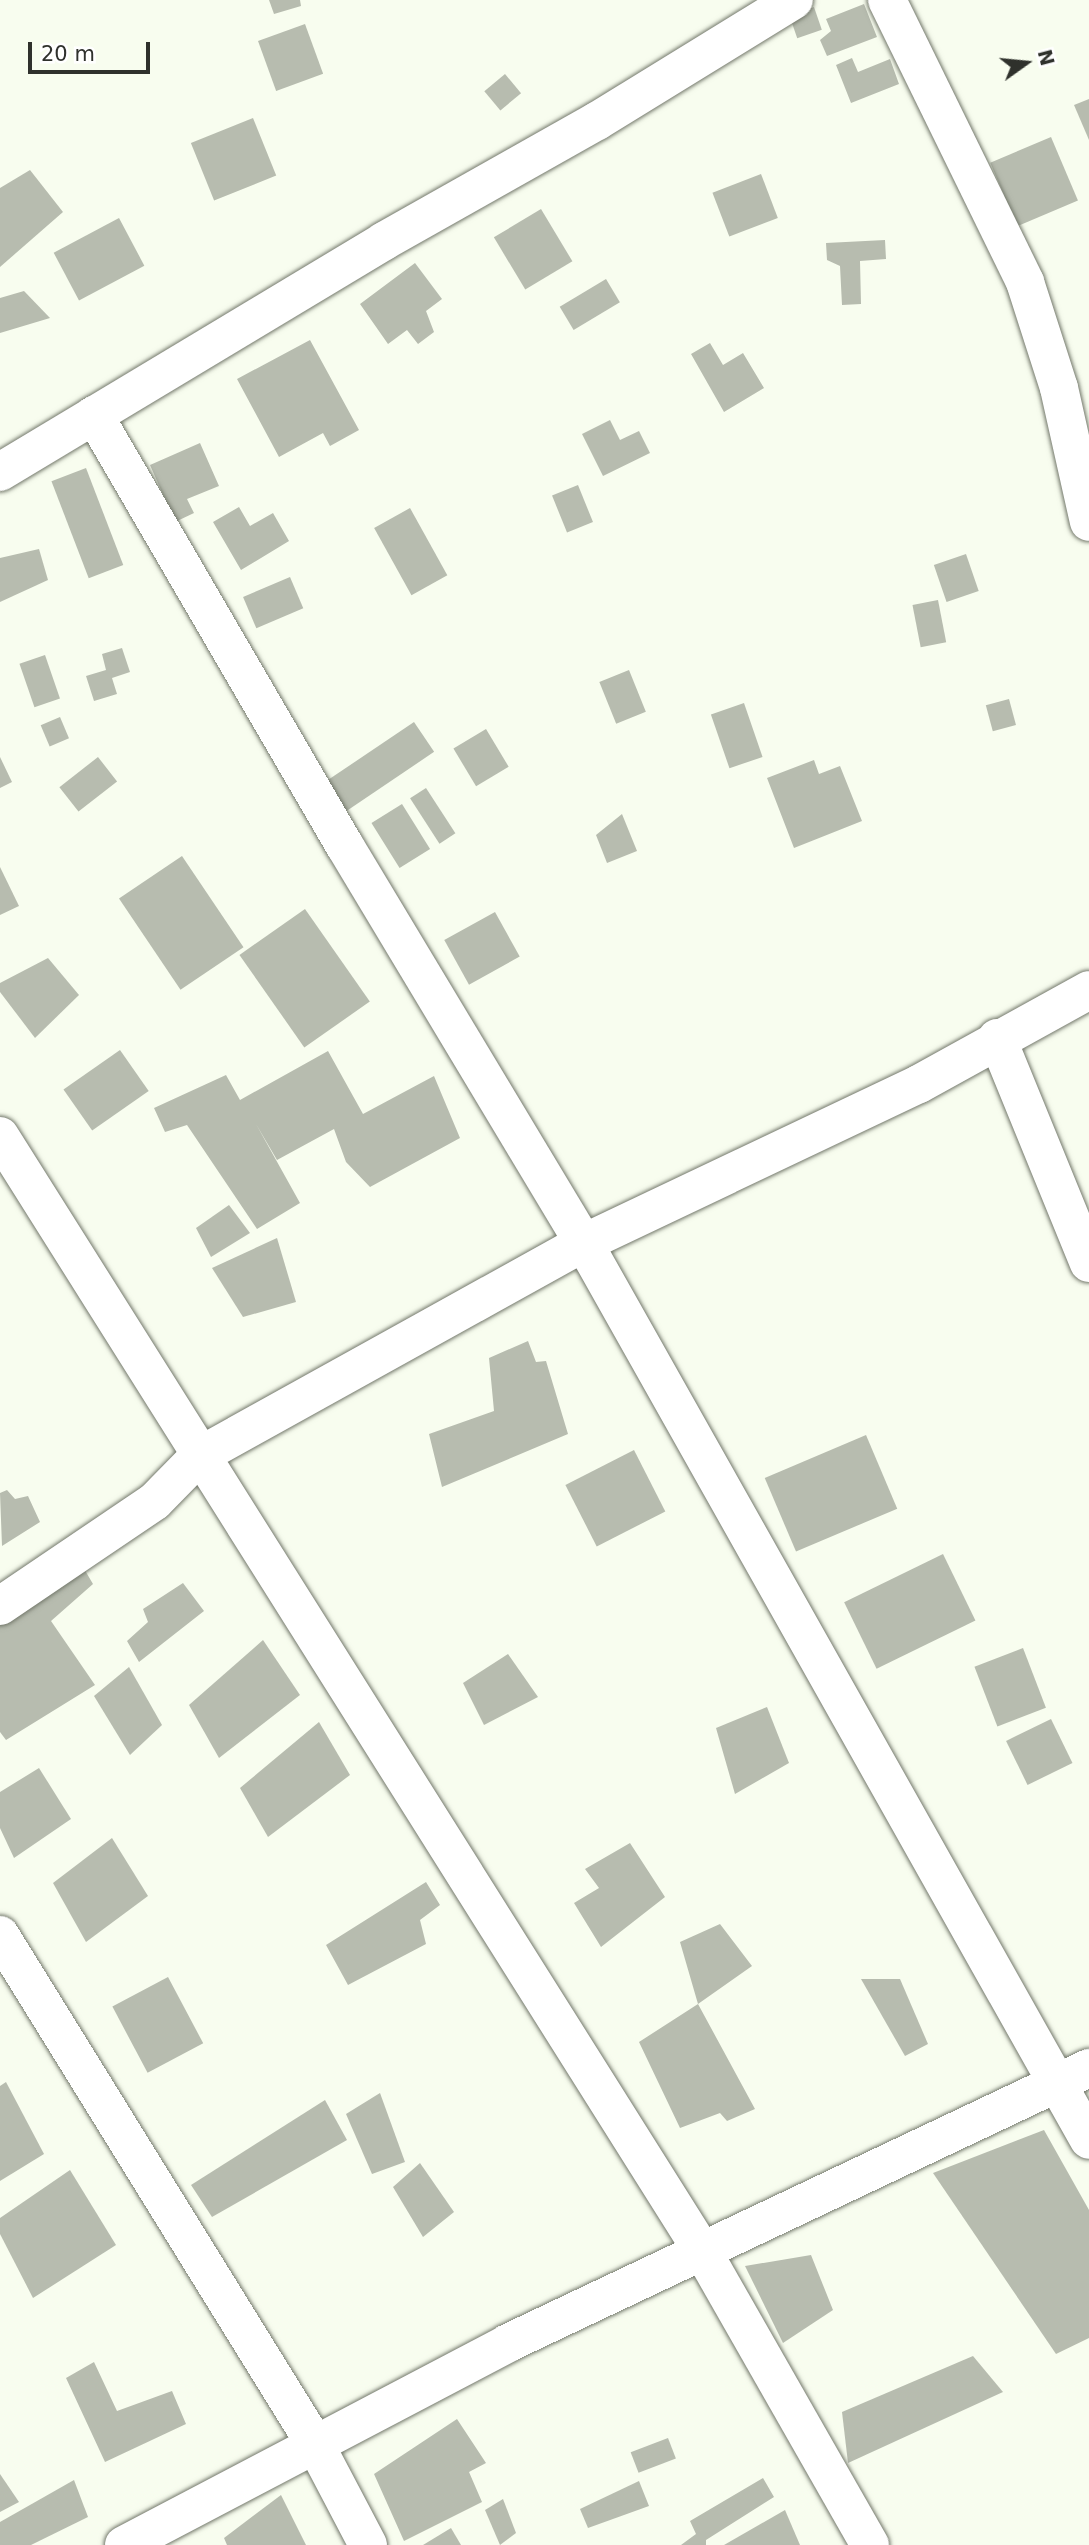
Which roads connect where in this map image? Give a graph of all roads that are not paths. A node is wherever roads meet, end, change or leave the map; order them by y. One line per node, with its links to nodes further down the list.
1 (793, 0): 3 (street)
2 (887, 0): 5 (street)
3 (94, 415): 4 (street); 9 (street)
4 (0, 472)
5 (1089, 522)
6 (1089, 990): 7 (street)
7 (996, 1038): 9 (street); 10 (street)
8 (0, 1136): 11 (street)
9 (584, 1243): 11 (street); 14 (street)
10 (1089, 1263)
11 (200, 1455): 12 (street); 16 (street)
12 (0, 1606)
13 (0, 1935): 17 (street)
14 (1074, 2076): 15 (street); 16 (street)
15 (1089, 2140)
16 (704, 2254): 17 (street); 20 (street)
17 (315, 2444): 18 (street); 19 (street)
18 (124, 2545)
19 (368, 2545)
20 (870, 2545)

